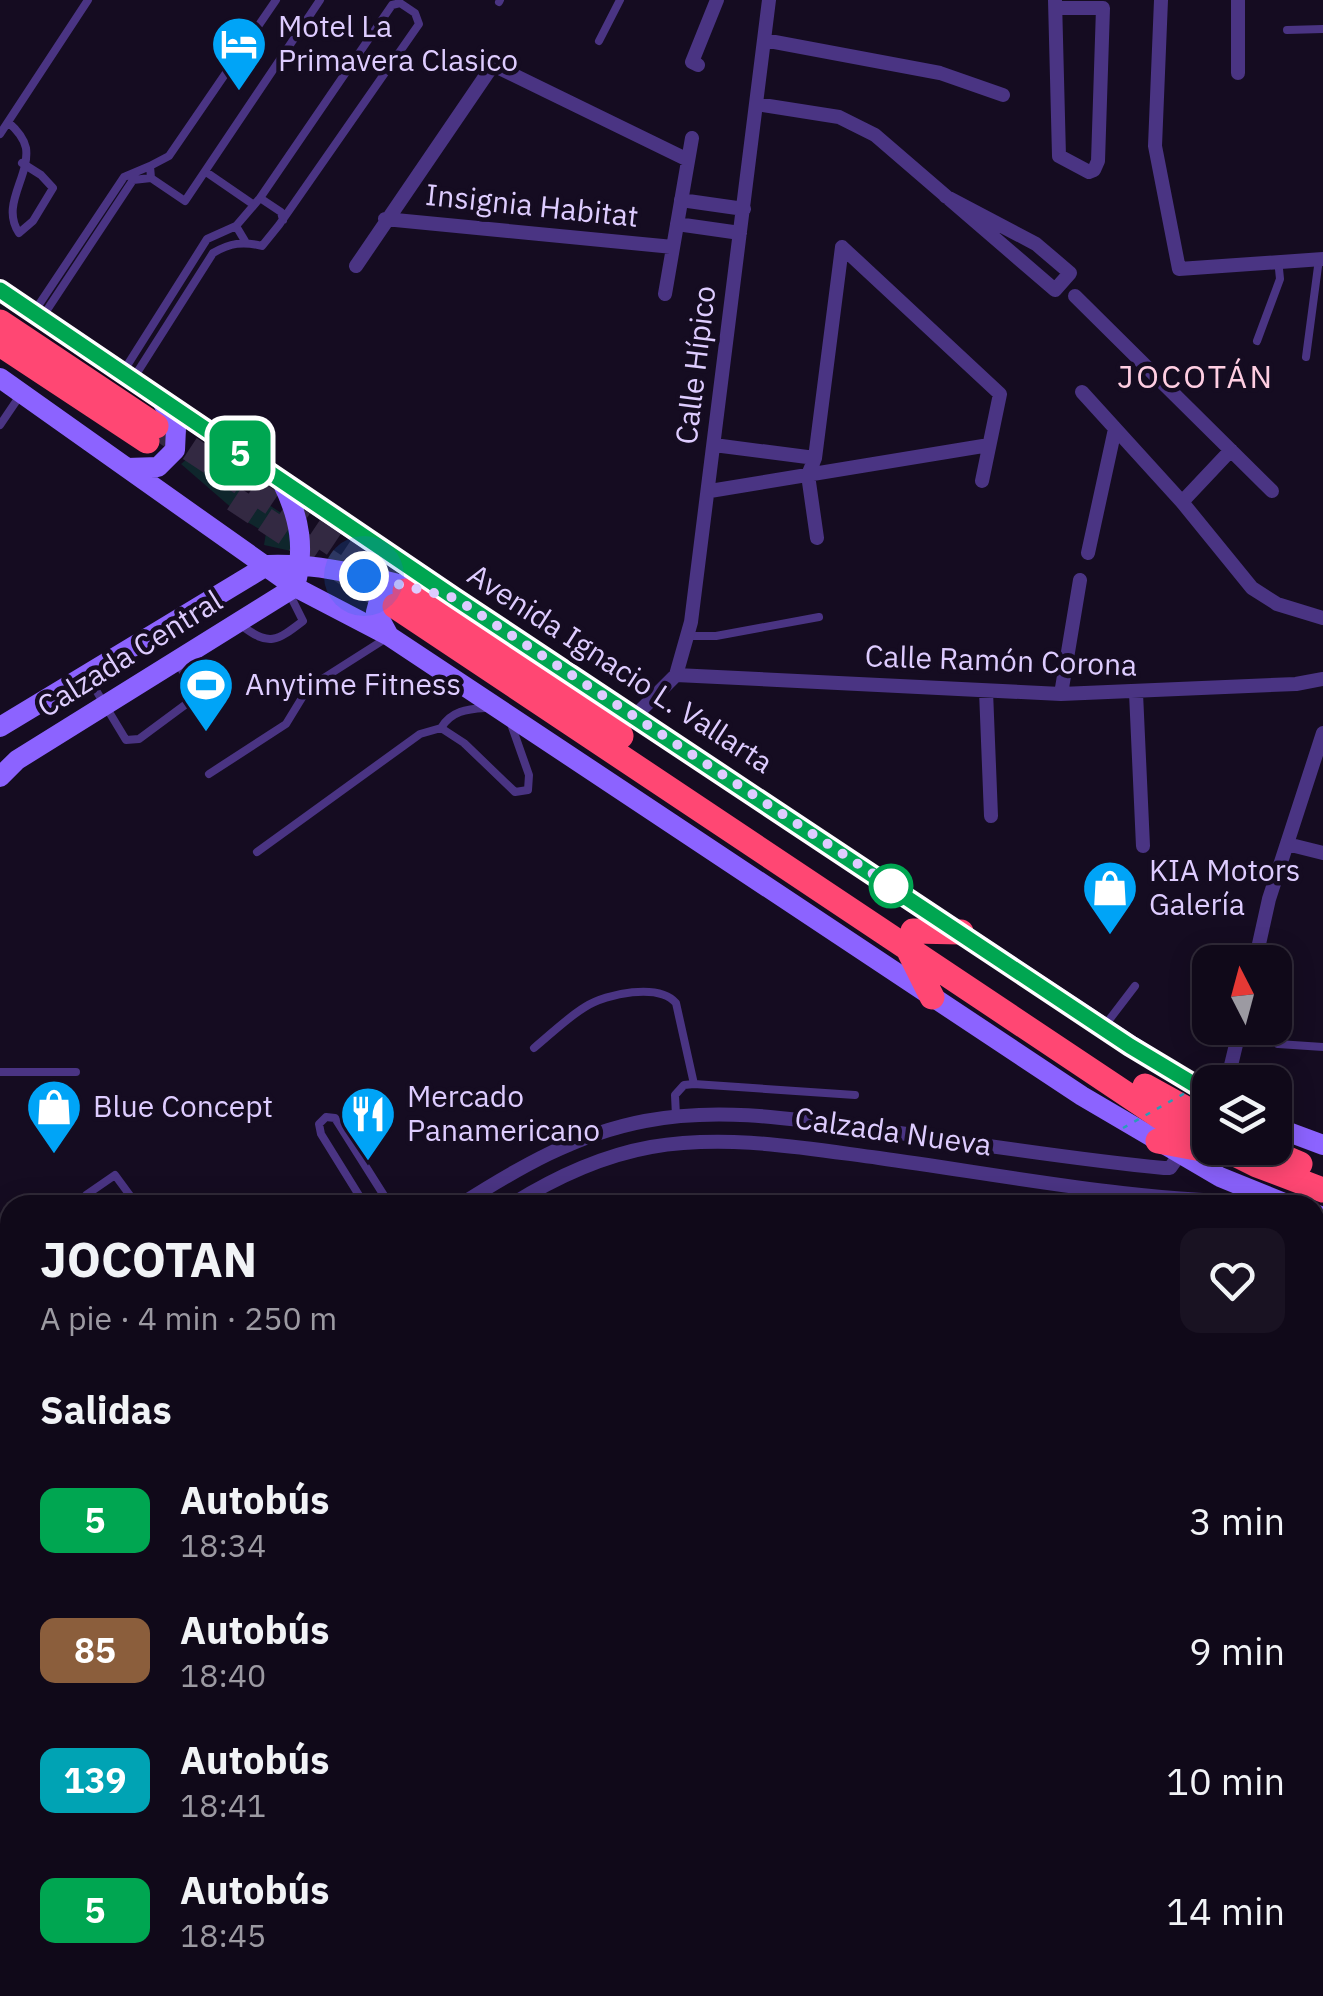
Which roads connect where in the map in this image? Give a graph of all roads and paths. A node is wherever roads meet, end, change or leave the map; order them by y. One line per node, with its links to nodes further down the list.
1 (88, 0): 18 (lane)
2 (276, 0): 23 (lane)
3 (320, 0): 24 (lane)
4 (620, 0): 13 (lane)
5 (717, 0): 14 (street)
6 (769, 0): 12 (street, Calle Hípico)
7 (1161, 0): 41 (street)
8 (1238, 0): 15 (street)
9 (1056, 4): 9 (street)
10 (1323, 29): 11 (lane)
11 (1287, 30)
12 (764, 40): 16 (street); 17 (street, Calle Hípico)
13 (599, 41)
14 (698, 65)
15 (1238, 73)
16 (1003, 95)
17 (756, 104): 26 (street); 30 (street, Calle Hípico)
18 (8, 122): 19 (lane); 22 (lane)
19 (0, 134)
20 (692, 138): 21 (street, Insignia Habitat)
21 (686, 159): 28 (street, Insignia Habitat); 32 (street, Insignia Habitat)
22 (22, 164): 27 (lane); 31 (lane)
23 (150, 166): 25 (lane); 45 (lane)
24 (206, 172): 25 (lane); 29 (lane)
25 (150, 178): 45 (lane)
26 (945, 196): 26 (street)
27 (2, 199)
28 (681, 200): 30 (street); 34 (street, Insignia Habitat)
29 (257, 202): 33 (lane); 33 (lane); 35 (lane)
30 (744, 209): 36 (street, Calle Hípico)
31 (2, 211)
32 (385, 219): 38 (street, Insignia Habitat); 40 (street, Insignia Habitat)
33 (283, 220): 37 (lane)
34 (677, 224): 36 (street); 38 (street, Insignia Habitat)
35 (236, 226): 37 (lane); 50 (lane)
36 (740, 233): 57 (street, Calle Hípico)
37 (245, 241): 50 (lane)
38 (673, 248): 43 (street, Insignia Habitat)
39 (1321, 259): 41 (street); 49 (lane)
40 (356, 266)
41 (1280, 266): 47 (lane)
42 (0, 290): 45 (street, Avenida Ignacio L. Vallarta)
43 (665, 294)
44 (1075, 296): 59 (street)
45 (38, 315): 50 (street, Avenida Ignacio L. Vallarta)
46 (0, 322): 48 (highway)
47 (1256, 341)
48 (0, 344)
49 (1306, 357)
50 (128, 375): 54 (street, Avenida Ignacio L. Vallarta)
51 (0, 378): 53 (street)
52 (1082, 392): 56 (street)
53 (22, 393): 55 (lane); 61 (street)
54 (161, 400): 61 (street); 63 (street, Avenida Ignacio L. Vallarta)
55 (0, 425)
56 (1116, 429): 67 (street); 69 (street)
57 (714, 445): 60 (street); 66 (street, Calle Hípico)
58 (990, 445): 60 (street); 62 (street); 64 (street)
59 (1231, 450): 65 (street); 67 (street)
60 (815, 458): 62 (street)
61 (125, 468): 71 (street)
62 (808, 474): 66 (street); 68 (street)
63 (281, 480): 70 (street); 76 (street, Avenida Ignacio L. Vallarta)
64 (982, 481)
65 (1272, 490)
66 (710, 491): 82 (street, Calle Hípico)
67 (1182, 502): 78 (street)
68 (818, 538)
69 (1088, 553)
70 (301, 564): 71 (street); 73 (street); 74 (street)
71 (268, 565): 73 (street); 84 (street, Calzada Central)
72 (1080, 580): 88 (street)
73 (292, 589): 75 (street); 79 (lane); 80 (street, Calzada Central)
74 (398, 594): 76 (street); 81 (street); 104 (highway, Avenida Ignacio L. Vallarta)
75 (318, 598): 79 (lane); 81 (street)
76 (455, 598): 92 (street, Avenida Ignacio L. Vallarta)
77 (818, 617): 82 (lane)
78 (1323, 618)
79 (303, 621): 80 (lane)
80 (238, 623): 83 (street, Calzada Central)
81 (389, 636): 91 (street); 96 (lane)
82 (687, 636): 85 (street, Calle Hípico)
83 (176, 661): 90 (street, Calzada Central); 90 (lane)
84 (86, 674): 90 (lane); 93 (street, Calzada Central)
85 (676, 675): 87 (street, Calle Ramón Corona); 92 (street, Calle Hípico)
86 (1323, 679): 89 (street, Calle Ramón Corona)
87 (986, 691): 88 (street, Calle Ramón Corona); 98 (street)
88 (1061, 694): 89 (street, Calle Ramón Corona)
89 (1136, 694): 100 (street)
90 (106, 705): 97 (street, Calzada Central)
91 (501, 711): 94 (lane); 94 (lane); 107 (street)
92 (634, 718): 103 (street, Avenida Ignacio L. Vallarta)
93 (0, 727)
94 (441, 728): 101 (lane)
95 (1323, 732): 99 (street)
96 (209, 774)
97 (0, 777)
98 (991, 816)
99 (1286, 844): 102 (street); 105 (street)
100 (1144, 846)
101 (257, 852)
102 (1323, 853)
103 (961, 932): 104 (highway); 108 (street, Avenida Ignacio L. Vallarta)
104 (910, 940): 107 (highway); 118 (highway, Avenida Ignacio L. Vallarta); 122 (highway, Avenida Ignacio L. Vallarta)
105 (1259, 945)
106 (1136, 986): 108 (lane)
107 (932, 997): 125 (street)
108 (1104, 1028): 114 (street, Avenida Ignacio L. Vallarta)
109 (1292, 1045): 110 (lane)
110 (1323, 1047)
111 (534, 1048): 115 (lane)
112 (0, 1072): 113 (lane)
113 (76, 1072)
114 (1192, 1077)
115 (694, 1084): 117 (lane); 120 (lane)
116 (1192, 1095): 121 (path, bridge)
117 (855, 1096)
118 (1192, 1113)
119 (719, 1114): 120 (street); 124 (street); 128 (street)
120 (676, 1116): 138 (street)
121 (1122, 1128)
122 (1192, 1133)
123 (1292, 1133): 127 (street)
124 (724, 1141): 132 (street, Calzada Nueva); 139 (street, Calzada Nueva)
125 (1158, 1141): 126 (highway); 129 (street)
126 (1192, 1145)
127 (1323, 1145)
128 (994, 1146): 129 (street); 132 (street)
129 (1180, 1154): 141 (street)
130 (1292, 1164): 133 (highway)
131 (1261, 1165): 142 (highway)
132 (990, 1173): 140 (street, Calzada Nueva)
133 (1323, 1173)
134 (86, 1195): 135 (lane)
135 (130, 1195)
136 (359, 1195): 137 (lane)
137 (384, 1195)
138 (476, 1195)
139 (528, 1195)
140 (1179, 1195)
141 (1234, 1195)
142 (1300, 1195)

